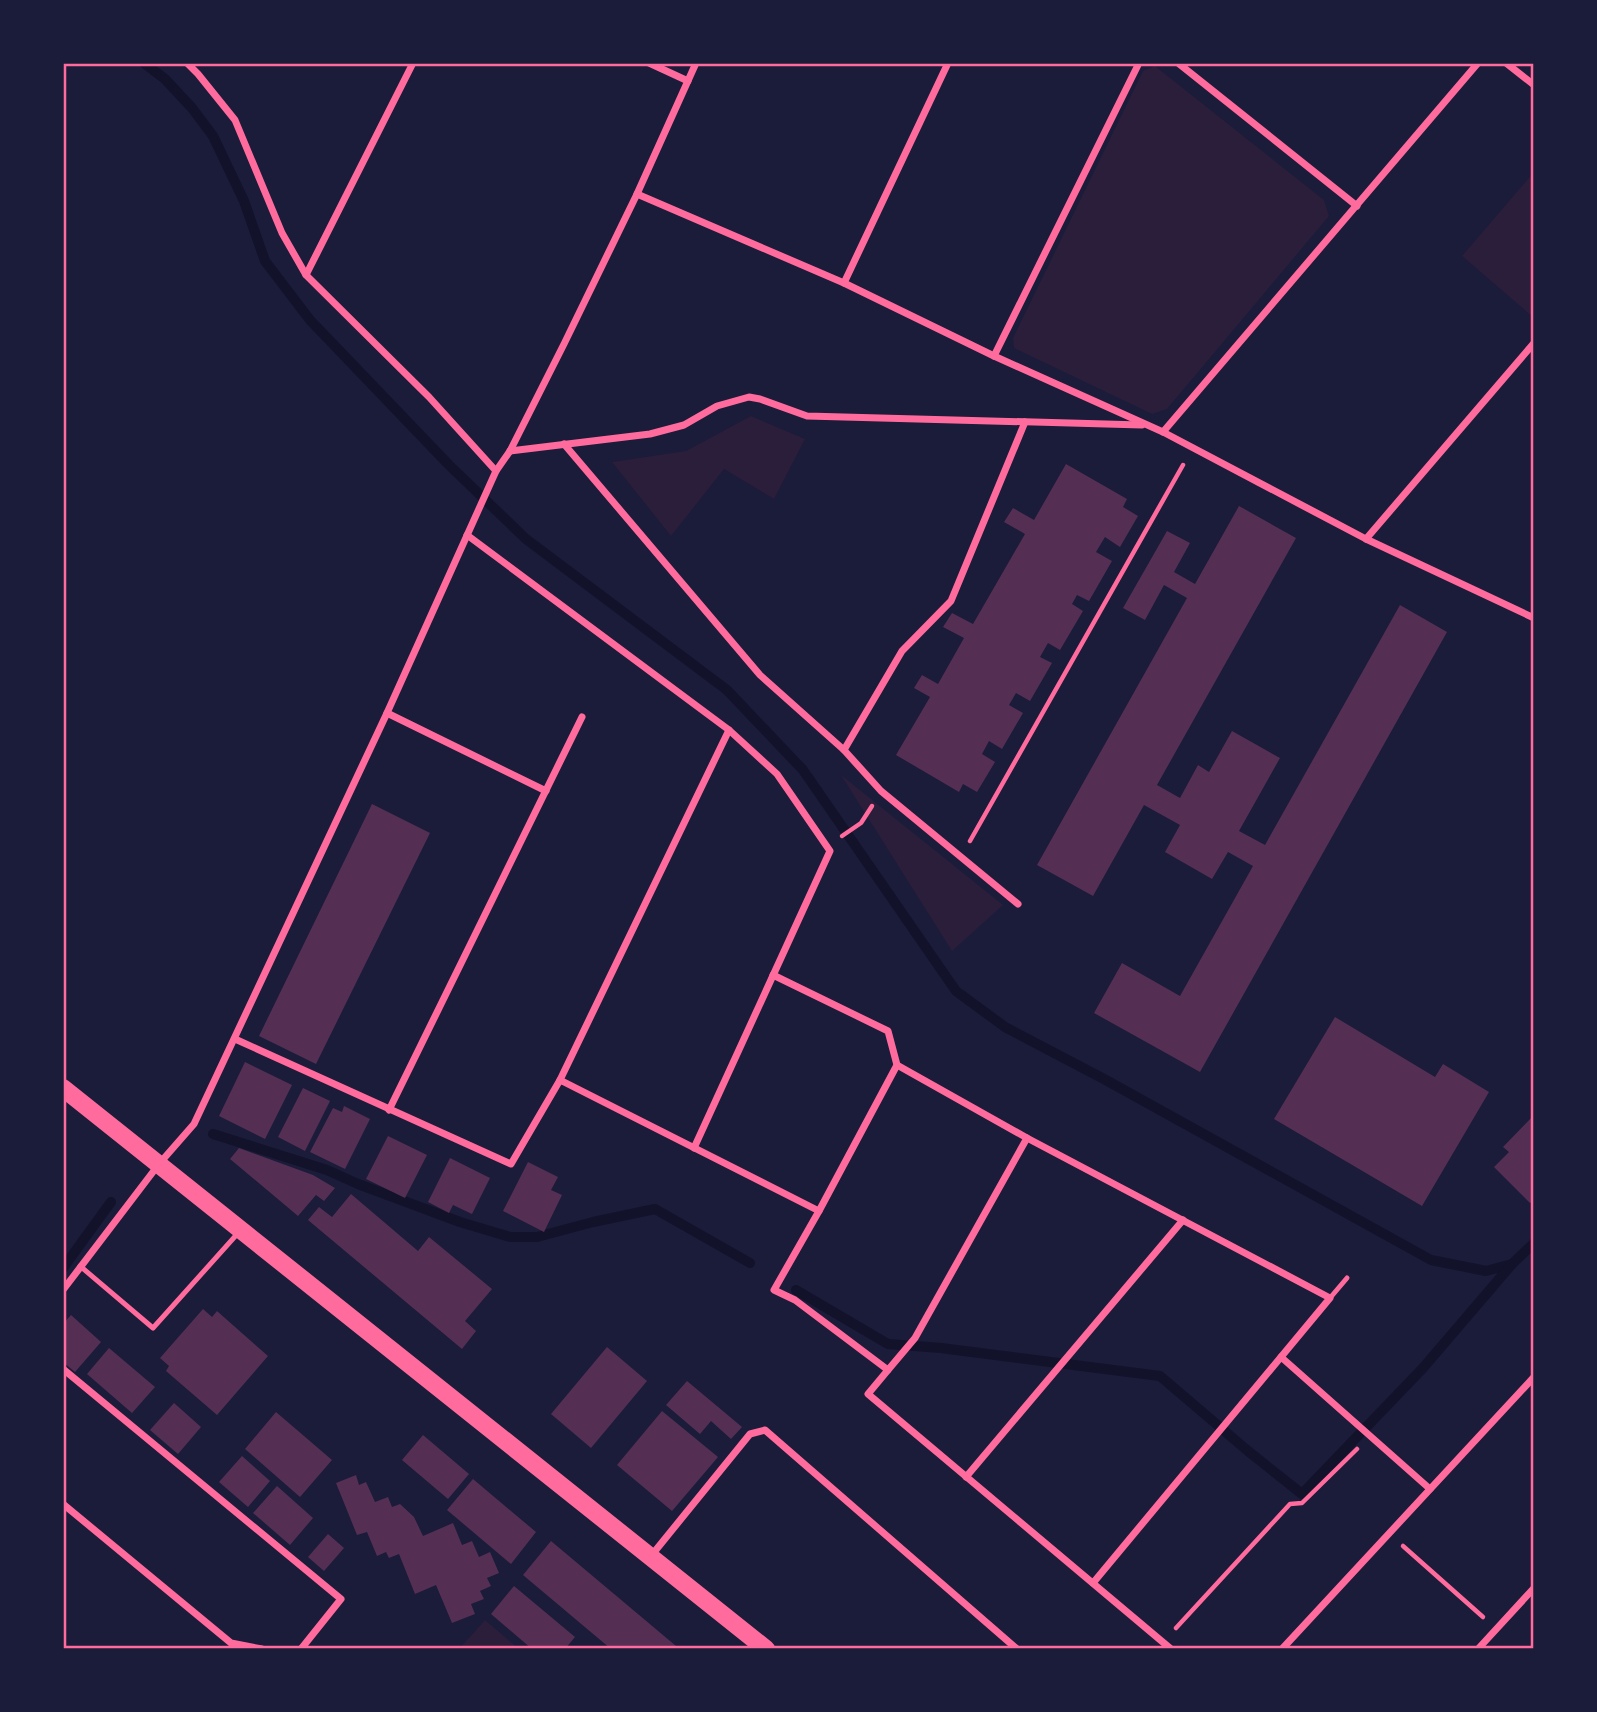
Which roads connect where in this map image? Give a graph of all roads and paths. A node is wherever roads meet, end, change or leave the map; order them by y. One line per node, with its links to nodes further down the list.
1 (187, 63): 14 (street)
2 (414, 63): 14 (street)
3 (649, 63): 10 (street)
4 (696, 63): 10 (street)
5 (948, 63): 15 (street)
6 (1139, 63): 17 (street)
7 (1178, 63): 13 (street)
8 (1478, 63): 13 (street)
9 (1506, 63): 11 (street)
10 (688, 81): 12 (street)
11 (1534, 85)
12 (637, 194): 15 (street); 23 (street)
13 (1357, 206): 20 (street)
14 (306, 275): 24 (street)
15 (844, 283): 17 (street)
16 (1534, 343): 26 (street)
17 (994, 356): 19 (street)
18 (1025, 422): 19 (street); 21 (street); 31 (street)
19 (1146, 425): 20 (street)
20 (1163, 432): 22 (street)
21 (564, 444): 23 (street); 31 (street)
22 (1192, 448): 26 (street); 35 (path)
23 (510, 451): 24 (street)
24 (496, 471): 25 (street)
25 (467, 535): 28 (street); 30 (street)
26 (1366, 539): 27 (street)
27 (1534, 618)
28 (387, 713): 32 (street); 38 (street)
29 (582, 717): 32 (street)
30 (729, 730): 37 (street); 40 (street)
31 (845, 750): 35 (street)
32 (546, 791): 42 (street)
33 (861, 822): 34 (path)
34 (838, 838)
35 (961, 857): 36 (street)
36 (1018, 904)
37 (773, 975): 39 (street); 44 (street)
38 (235, 1039): 42 (street); 45 (street)
39 (897, 1065): 43 (street); 46 (street)
40 (560, 1080): 42 (street); 44 (street)
41 (63, 1088): 45 (main road)
42 (389, 1110)
43 (1027, 1138): 47 (street); 55 (street)
44 (694, 1148): 46 (street)
45 (159, 1164): 48 (main road); 49 (street)
46 (819, 1211): 55 (street)
47 (1183, 1220): 52 (street); 58 (street)
48 (241, 1230): 49 (lane); 62 (main road)
49 (80, 1266): 51 (street)
50 (1347, 1278): 52 (lane)
51 (63, 1290)
52 (1330, 1298): 53 (street)
53 (1281, 1357): 57 (street); 63 (street)
54 (63, 1369): 68 (street)
55 (888, 1370): 58 (street)
56 (1534, 1377): 59 (street)
57 (1369, 1436): 59 (street); 66 (path)
58 (966, 1477): 63 (street)
59 (1430, 1489): 61 (street)
60 (63, 1504): 67 (street)
61 (1389, 1533): 65 (path); 72 (street)
62 (650, 1556): 69 (main road); 70 (street)
63 (1093, 1583): 66 (street)
64 (1534, 1588): 65 (street)
65 (1496, 1629): 73 (street)
66 (1163, 1643): 71 (street)
67 (262, 1649)
68 (301, 1649)
69 (766, 1649)
70 (1017, 1649)
71 (1171, 1649)
72 (1282, 1649)
73 (1478, 1649)

